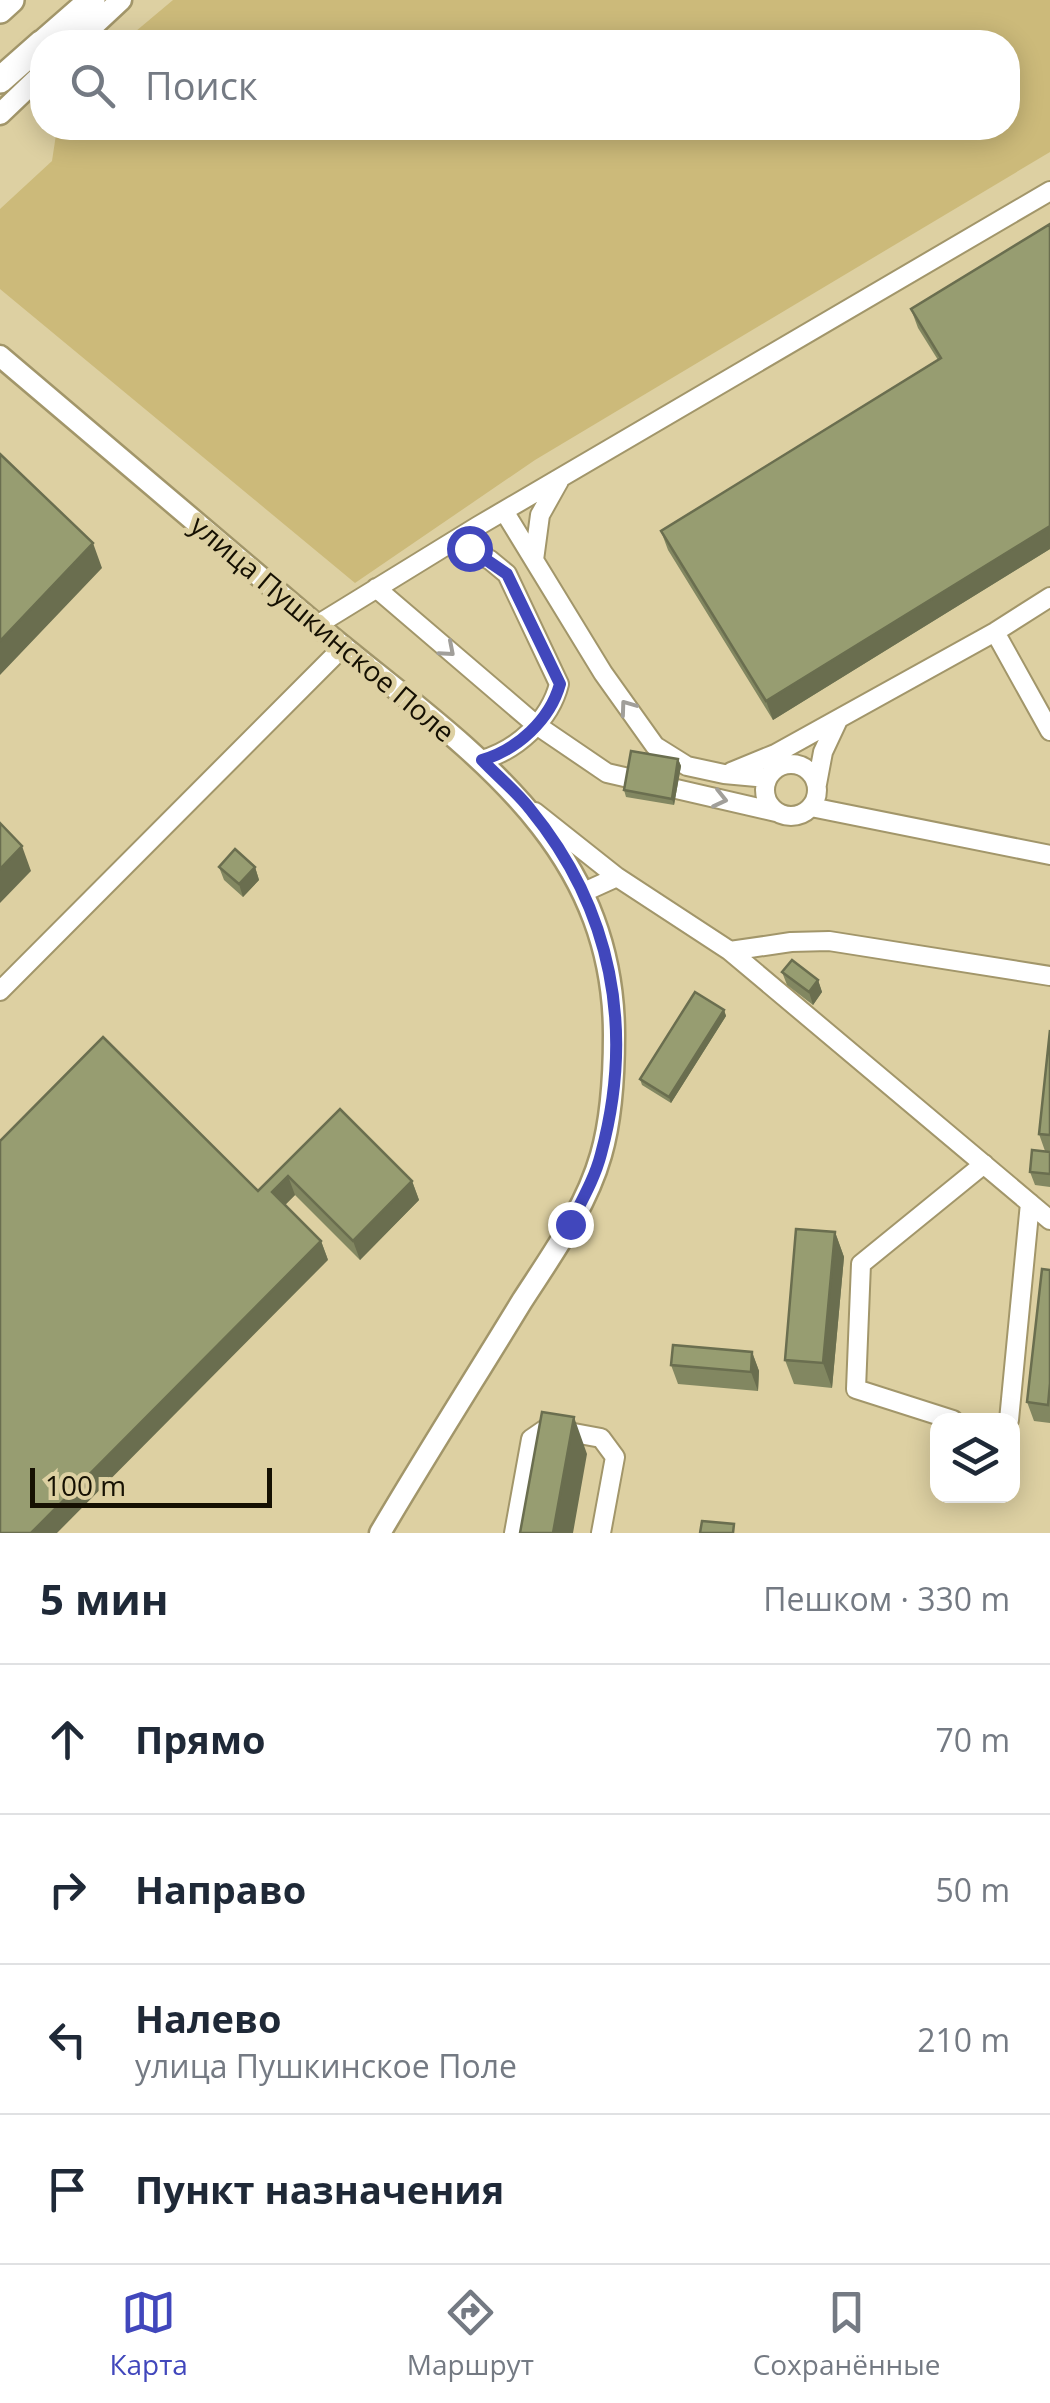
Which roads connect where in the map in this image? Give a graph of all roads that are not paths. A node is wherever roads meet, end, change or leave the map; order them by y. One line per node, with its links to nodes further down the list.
1 (11, 0): 4 (highway)
2 (92, 0): 5 (highway)
3 (121, 0): 6 (main road)
4 (0, 10)
5 (58, 30)
6 (89, 30)
7 (30, 54): 8 (highway)
8 (0, 80)
9 (30, 85): 10 (main road)
10 (0, 114)
11 (1050, 191): 13 (street)
12 (0, 356): 19 (main road, улица Пушкинское Поле)
13 (561, 478): 14 (street); 16 (street)
14 (504, 510): 15 (street); 16 (street)
15 (452, 542): 17 (street); 22 (street)
16 (534, 560): 27 (street, one-way to 16)
17 (376, 588): 19 (street); 22 (street, one-way to 22)
18 (1050, 597): 20 (street)
19 (318, 625): 21 (main road, улица Пушкинское Поле)
20 (995, 632): 23 (street); 24 (street)
21 (343, 647): 25 (main road, улица Пушкинское Поле); 38 (street)
22 (528, 718): 25 (street); 32 (street, one-way to 32)
23 (838, 719): 26 (street); 27 (street); 29 (street)
24 (1050, 731)
25 (482, 760): 31 (main road, улица Пушкинское Поле)
26 (788, 764): 28 (street); 29 (street)
27 (724, 774): 28 (street)
28 (768, 778): 32 (street)
29 (817, 784): 30 (street)
30 (811, 808): 32 (street); 33 (street)
31 (530, 809): 34 (street); 35 (main road, улица Пушкинское Поле)
32 (776, 812)
33 (1050, 855)
34 (617, 876): 35 (street); 36 (street)
35 (584, 892): 44 (main road, улица Пушкинское Поле)
36 (730, 950): 37 (street); 39 (street)
37 (1050, 976)
38 (0, 991)
39 (984, 1164): 40 (street); 42 (street)
40 (1030, 1203): 41 (street); 43 (street)
41 (1050, 1220)
42 (930, 1413)
43 (1011, 1413)
44 (380, 1533)
45 (514, 1533): 46 (street)
46 (601, 1533)

